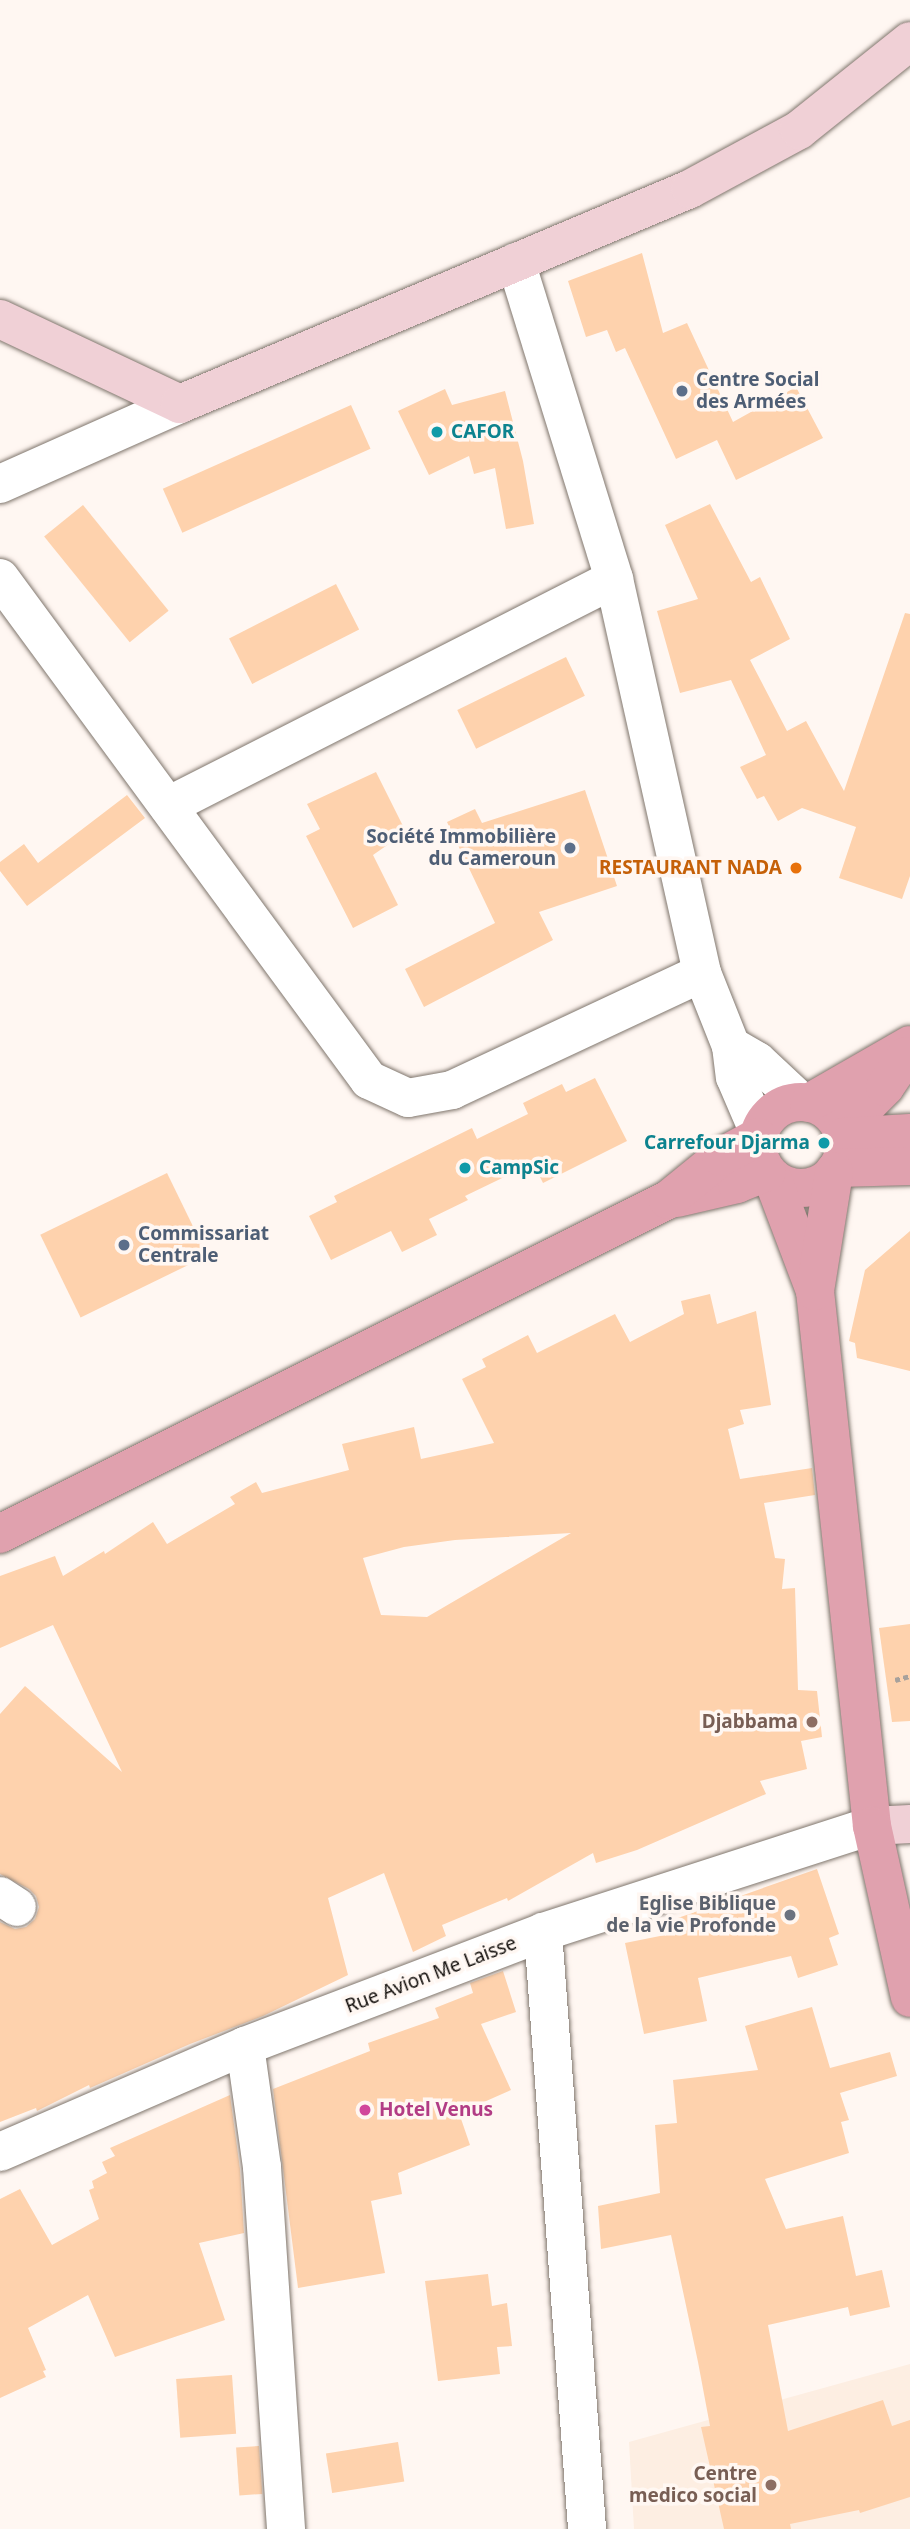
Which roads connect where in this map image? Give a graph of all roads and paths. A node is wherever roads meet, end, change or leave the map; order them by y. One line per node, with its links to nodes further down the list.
1 (910, 41): 2 (street)
2 (516, 262): 4 (street); 7 (street)
3 (0, 319): 4 (street)
4 (180, 404): 5 (street)
5 (0, 484)
6 (0, 578): 8 (street)
7 (614, 579): 8 (street); 9 (street)
8 (168, 806): 9 (street)
9 (702, 973): 11 (street)
10 (910, 1045): 13 (main road)
11 (731, 1046): 13 (street); 16 (street)
12 (910, 1051): 15 (main road)
13 (805, 1102): 15 (main road); 16 (main road)
14 (910, 1133): 15 (main road)
15 (839, 1152): 16 (main road); 17 (main road); 18 (main road)
16 (764, 1155): 18 (main road); 19 (main road)
17 (910, 1166)
18 (815, 1291): 21 (main road)
19 (0, 1534)
20 (910, 1824): 21 (street)
21 (872, 1826): 22 (street, Rue Avion Me Laisse); 23 (main road)
22 (543, 1932): 24 (street, Rue Avion Me Laisse); 27 (street)
23 (910, 1996)
24 (245, 2046): 25 (street, Rue Avion Me Laisse); 26 (street)
25 (0, 2152)
26 (286, 2529)
27 (587, 2529)

